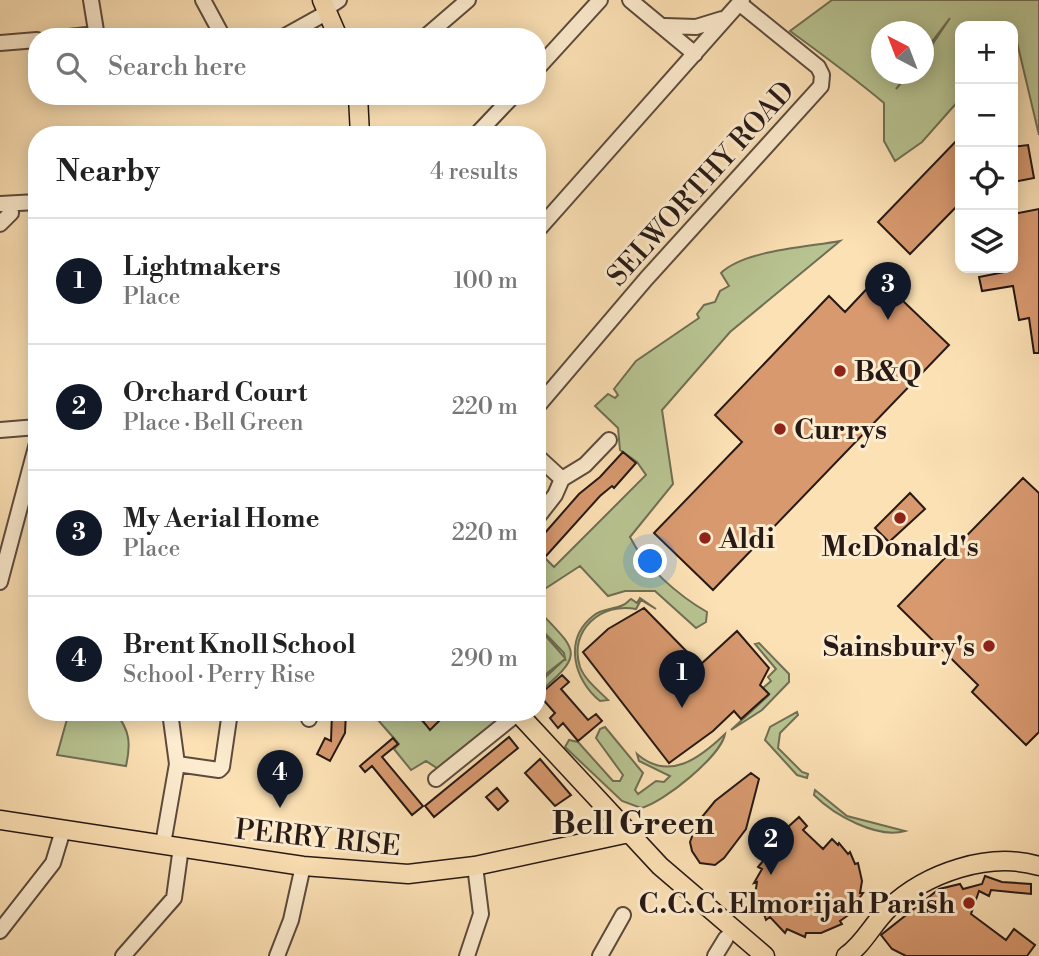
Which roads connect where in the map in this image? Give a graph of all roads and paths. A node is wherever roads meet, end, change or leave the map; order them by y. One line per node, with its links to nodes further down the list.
1 (91, 0): 10 (street)
2 (202, 0): 11 (street)
3 (468, 0): 14 (street)
4 (600, 0): 18 (street)
5 (630, 0): 9 (street)
6 (740, 1): 8 (street); 27 (street, SELWORTHY ROAD)
7 (329, 5): 12 (street); 13 (main road)
8 (723, 19): 9 (street); 17 (street)
9 (665, 26): 17 (street)
10 (96, 28)
11 (215, 28)
12 (296, 28)
13 (335, 28)
14 (435, 28)
15 (28, 41): 16 (street)
16 (0, 43)
17 (695, 54): 25 (street)
18 (546, 59)
19 (358, 105): 21 (main road)
20 (504, 105): 22 (street)
21 (360, 126)
22 (485, 126)
23 (28, 203): 24 (street)
24 (5, 205): 26 (street)
25 (546, 221)
26 (0, 224)
27 (546, 396)
28 (28, 428): 29 (street)
29 (0, 430)
30 (609, 440): 33 (street)
31 (546, 464): 33 (street)
32 (28, 477): 35 (street)
33 (562, 479): 34 (street)
34 (546, 504)
35 (0, 582)
36 (171, 721): 40 (street)
37 (229, 721): 40 (street)
38 (507, 721): 41 (street)
39 (524, 721): 44 (main road)
40 (177, 764): 45 (street)
41 (436, 779)
42 (0, 820): 43 (main road, PERRY RISE)
43 (62, 830): 45 (main road, PERRY RISE); 50 (street)
44 (629, 833): 47 (main road, PERRY RISE); 52 (main road)
45 (172, 846): 46 (main road, PERRY RISE); 54 (street)
46 (303, 866): 47 (main road, PERRY RISE); 55 (street)
47 (475, 866): 56 (street)
48 (1039, 866): 53 (main road)
49 (623, 915): 57 (street)
50 (0, 931)
51 (726, 938): 58 (street)
52 (760, 950): 59 (main road)
53 (851, 954)
54 (123, 956)
55 (277, 956)
56 (467, 956)
57 (600, 956)
58 (715, 956)
59 (776, 956)

